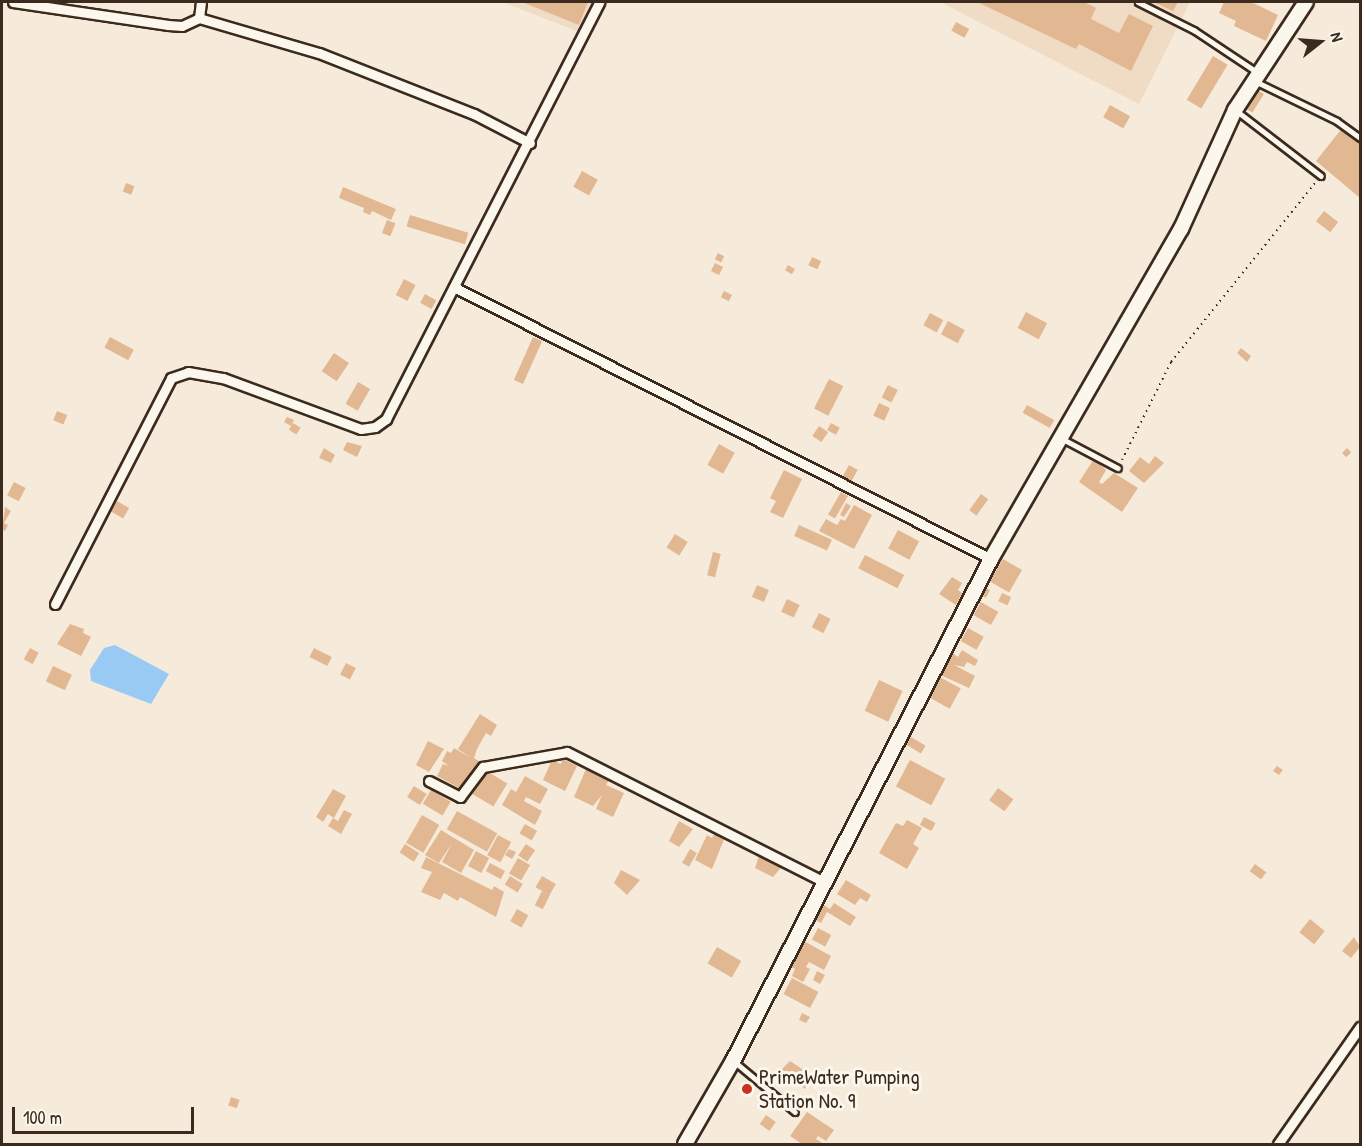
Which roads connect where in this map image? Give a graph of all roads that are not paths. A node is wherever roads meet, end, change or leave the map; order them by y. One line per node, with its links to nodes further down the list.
1 (13, 2): 6 (street)
2 (201, 2): 6 (street)
3 (599, 2): 10 (street)
4 (1138, 2): 7 (lane)
5 (1306, 2): 7 (street)
6 (199, 18): 10 (street)
7 (1255, 76): 8 (street); 9 (lane)
8 (1235, 110): 11 (lane); 13 (street)
9 (1360, 138)
10 (530, 143): 12 (street)
11 (1321, 176)
12 (454, 287): 15 (street); 16 (street)
13 (1064, 439): 14 (lane); 15 (street)
14 (1118, 468)
15 (991, 560): 18 (street)
16 (55, 604)
17 (429, 781): 18 (street)
18 (826, 883): 20 (street)
19 (1360, 1028): 23 (street)
20 (733, 1061): 21 (lane); 22 (street)
21 (795, 1112)
22 (685, 1144)
23 (1278, 1144)

